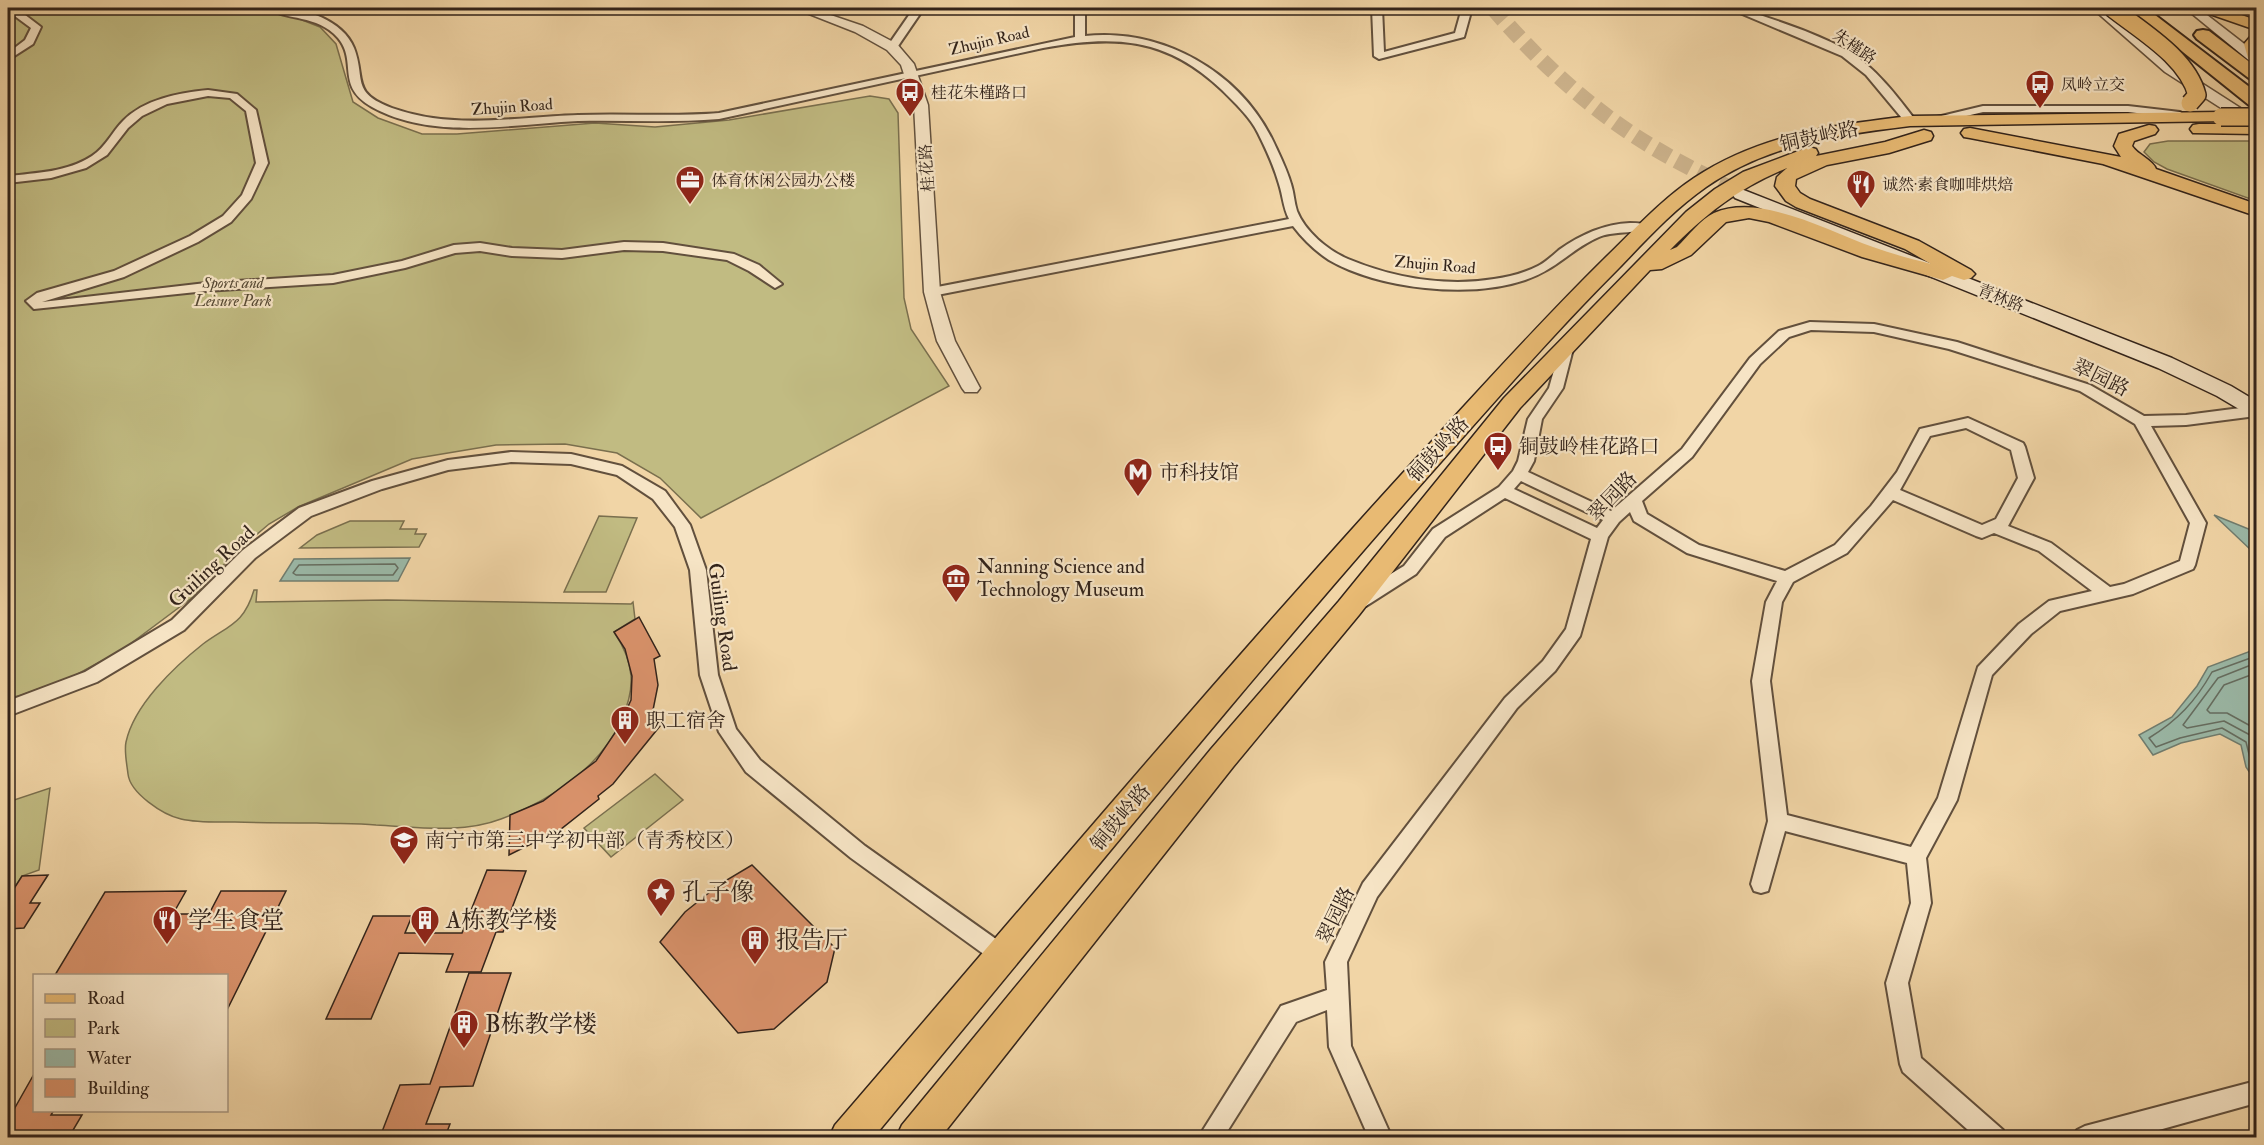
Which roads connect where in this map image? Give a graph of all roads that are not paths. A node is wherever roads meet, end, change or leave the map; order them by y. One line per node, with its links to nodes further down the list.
1 (10, 8): 18 (street)
2 (273, 8): 20 (street, Zhujin Road)
3 (800, 8): 17 (street, 桂花路)
4 (919, 8): 17 (street)
5 (1080, 8): 15 (street)
6 (1377, 8): 7 (street)
7 (1467, 8)
8 (1733, 8): 25 (street, 朱槿路)
9 (2098, 8): 24 (street)
10 (2112, 8): 22 (main road, bridge)
11 (2136, 8): 21 (highway)
12 (2207, 8): 14 (main road)
13 (2183, 11): 19 (highway)
14 (2256, 25)
15 (1080, 39): 20 (street, Zhujin Road); 31 (street, Zhujin Road)
16 (2256, 41): 19 (main road)
17 (892, 47): 20 (street, 桂花路)
18 (8, 57)
19 (2256, 64)
20 (911, 75): 36 (street, 桂花路)
21 (2256, 101)
22 (2191, 110): 23 (main road, 铜鼓岭路); 24 (main road, 铜鼓岭路)
23 (2148, 120): 24 (main road, 铜鼓岭路); 25 (main road, 铜鼓岭路); 26 (main road, 铜鼓岭路); 29 (main road)
24 (2245, 123)
25 (1924, 125): 26 (main road, 铜鼓岭路); 32 (main road, 铜鼓岭路); 33 (main road); 34 (main road, 铜鼓岭路)
26 (1970, 133): 30 (main road)
27 (8, 179): 35 (street)
28 (1745, 191): 33 (main road, 青林路)
29 (2256, 205)
30 (2256, 210)
31 (1298, 221): 32 (street, Zhujin Road); 36 (street)
32 (1646, 228): 53 (main road, 铜鼓岭路)
33 (1954, 274): 34 (main road); 39 (main road, 青林路); 40 (main road, 青林路)
34 (1635, 275): 37 (main road, 铜鼓岭路)
35 (776, 284)
36 (932, 292): 38 (street, 桂花路)
37 (1567, 345): 42 (street); 51 (main road, 铜鼓岭路)
38 (971, 388)
39 (2256, 396)
40 (2256, 410): 41 (street, 翠园路)
41 (2142, 422): 45 (street, 翠园路); 50 (street)
42 (1519, 474): 43 (street); 46 (street)
43 (1504, 491): 48 (street); 51 (street)
44 (1890, 492): 47 (street); 47 (street); 49 (street)
45 (1634, 500): 46 (street, 翠园路); 49 (street)
46 (1613, 518): 48 (street, 翠园路)
47 (1993, 527): 50 (street)
48 (1600, 536): 59 (street, 翠园路)
49 (1787, 578): 54 (street)
50 (2108, 595): 56 (street)
51 (1348, 608): 55 (main road, 铜鼓岭路)
52 (8, 709): 58 (street, Guiling Road)
53 (1119, 819): 55 (main road); 58 (main road, 铜鼓岭路)
54 (1778, 821): 56 (street); 57 (street)
55 (1155, 841): 62 (main road, 铜鼓岭路)
56 (1916, 857): 65 (street)
57 (1761, 884)
58 (1003, 956): 61 (main road, 铜鼓岭路)
59 (1338, 996): 63 (street); 64 (street, 翠园路)
60 (2256, 1092): 66 (street)
61 (849, 1137)
62 (915, 1137)
63 (1209, 1137)
64 (1381, 1137)
65 (1995, 1137)
66 (2085, 1137)

